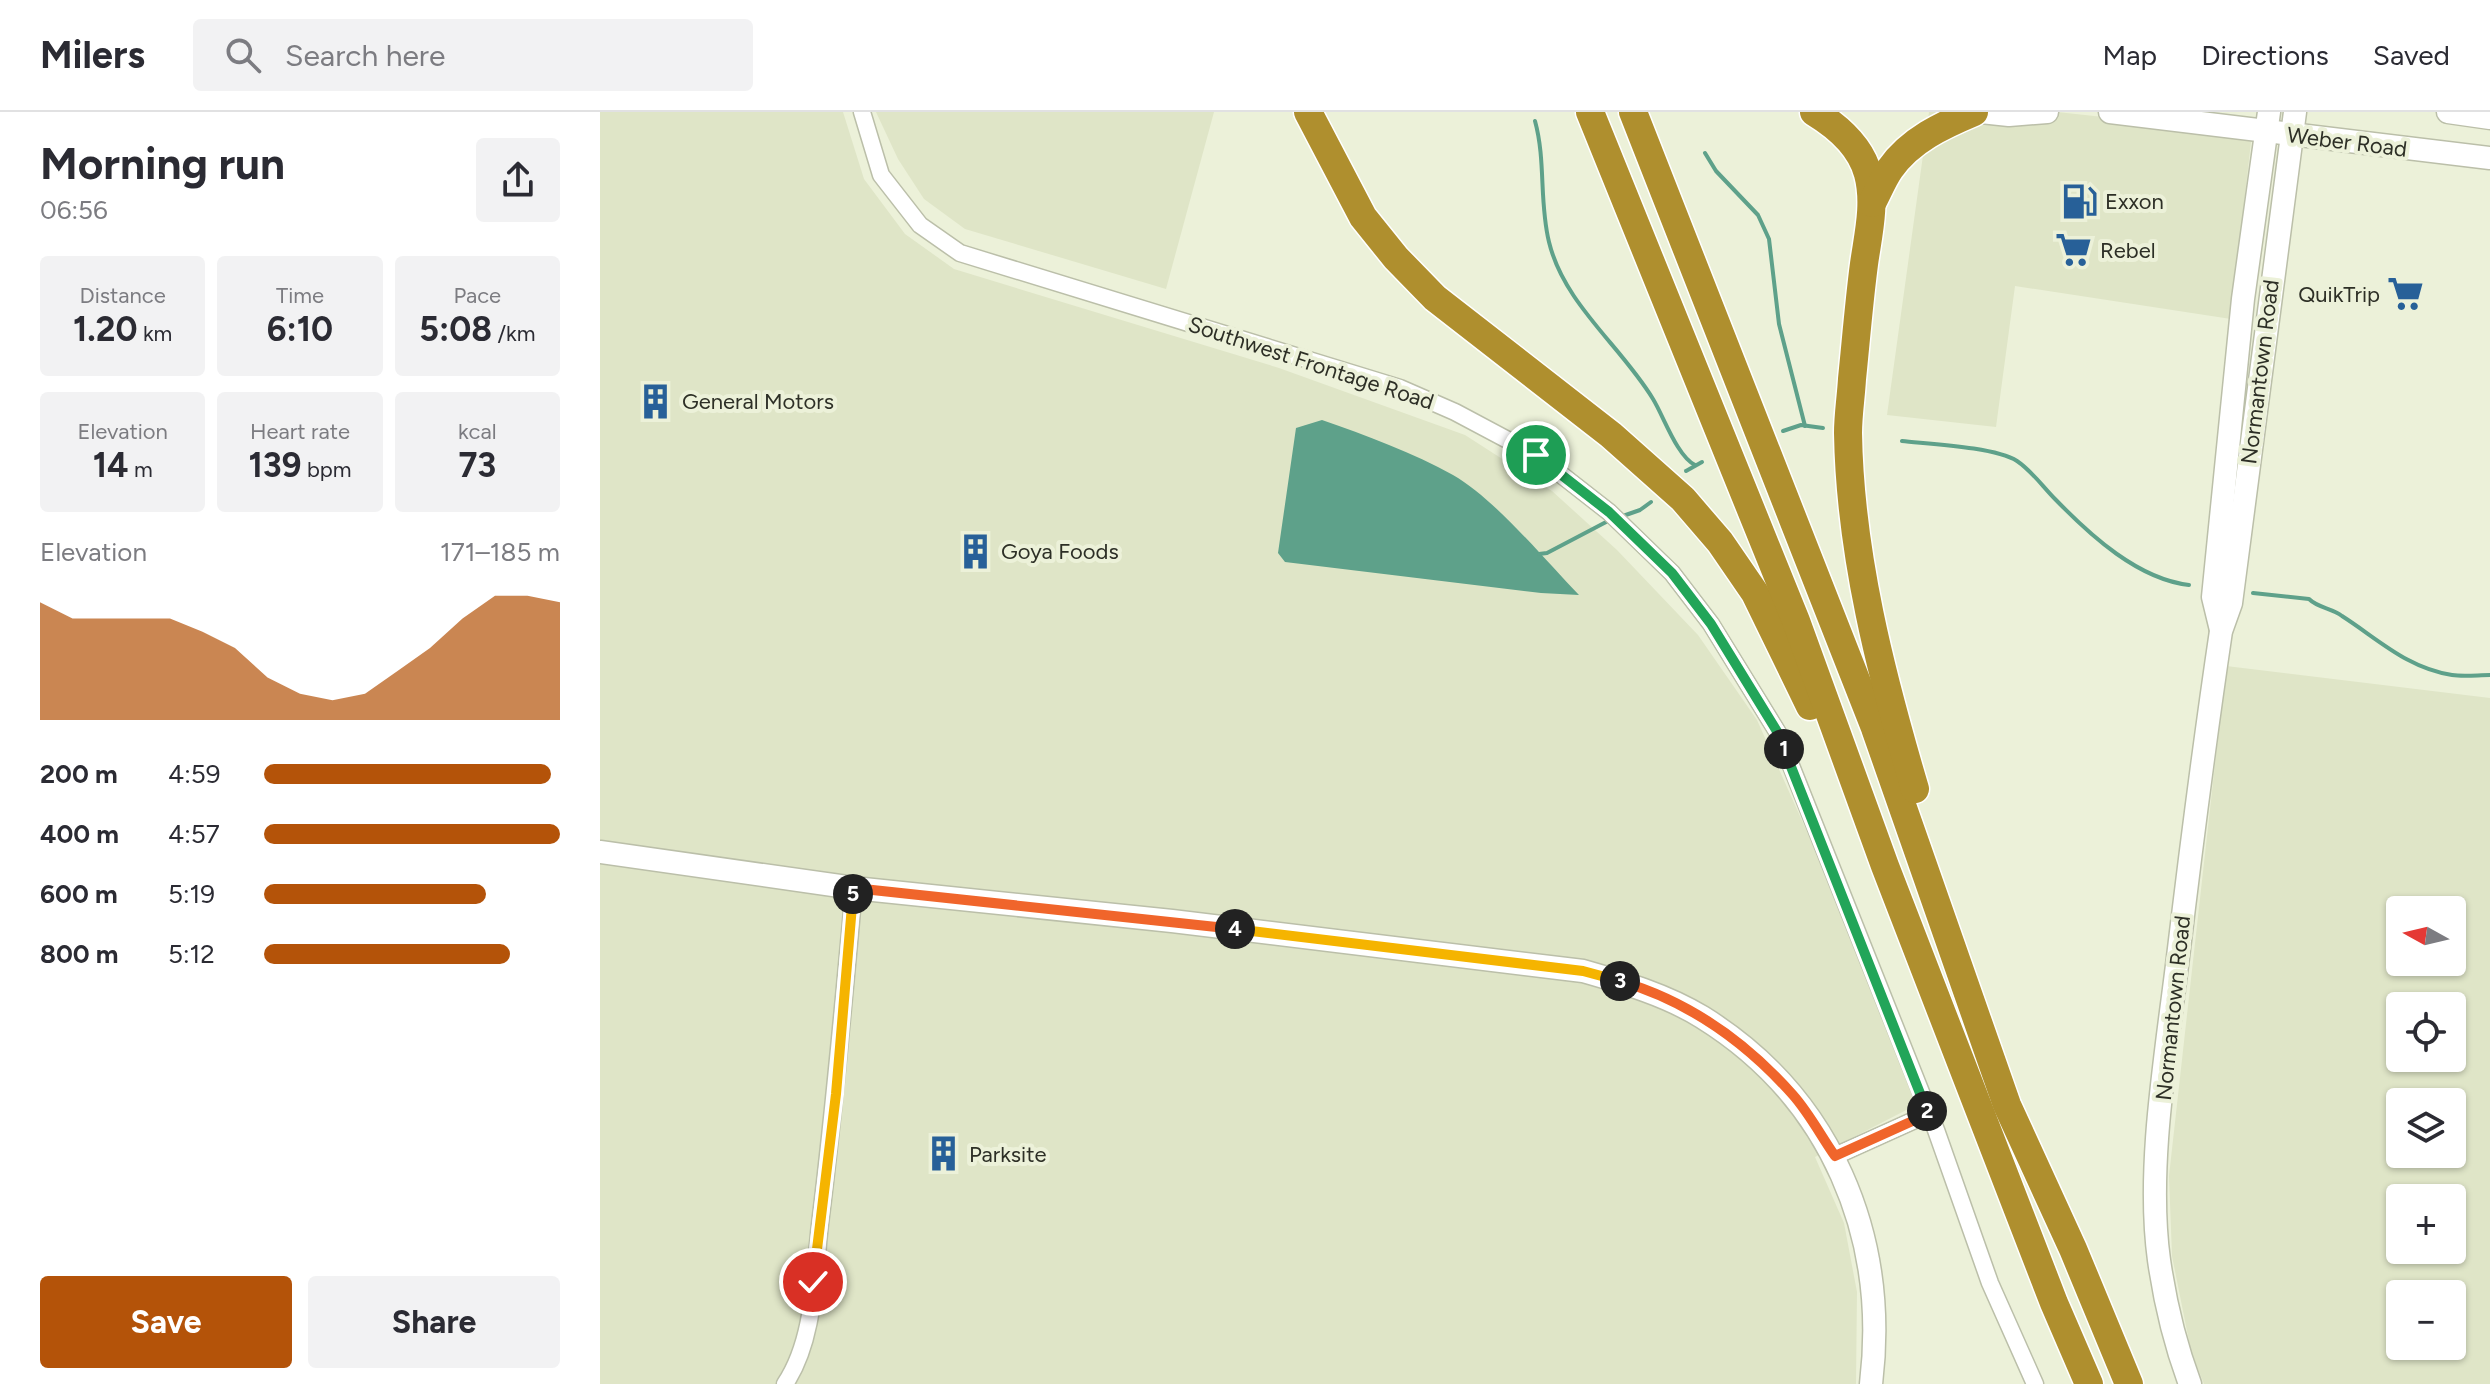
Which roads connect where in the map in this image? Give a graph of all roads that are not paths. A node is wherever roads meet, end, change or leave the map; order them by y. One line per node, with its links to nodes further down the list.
1 (862, 112): 24 (street, Southwest Frontage Road)
2 (1308, 112): 17 (highway)
3 (1336, 112): 17 (highway)
4 (1590, 112): 21 (highway)
5 (1633, 112): 23 (highway)
6 (1814, 112): 18 (highway)
7 (1974, 112): 18 (highway)
8 (1981, 112): 9 (street)
9 (2047, 112)
10 (2110, 112): 14 (street, Weber Road)
11 (2295, 112): 15 (street, Normantown Road)
12 (2448, 112): 13 (street)
13 (2490, 118)
14 (2268, 122): 15 (street, Weber Road); 19 (street, Normantown Road)
15 (2292, 135): 16 (street, Weber Road); 19 (street, Normantown Road)
16 (2490, 158)
17 (1345, 181): 21 (highway)
18 (1872, 203): 23 (highway)
19 (2221, 631): 31 (street, Normantown Road)
20 (600, 852): 22 (street)
21 (1885, 866): 29 (highway)
22 (854, 888): 25 (street); 26 (street)
23 (2007, 1105): 30 (highway)
24 (1928, 1114): 25 (street); 28 (street, Southwest Frontage Road)
25 (1835, 1156): 27 (street)
26 (785, 1384)
27 (1871, 1384)
28 (2035, 1384)
29 (2089, 1384)
30 (2129, 1384)
31 (2190, 1384)

